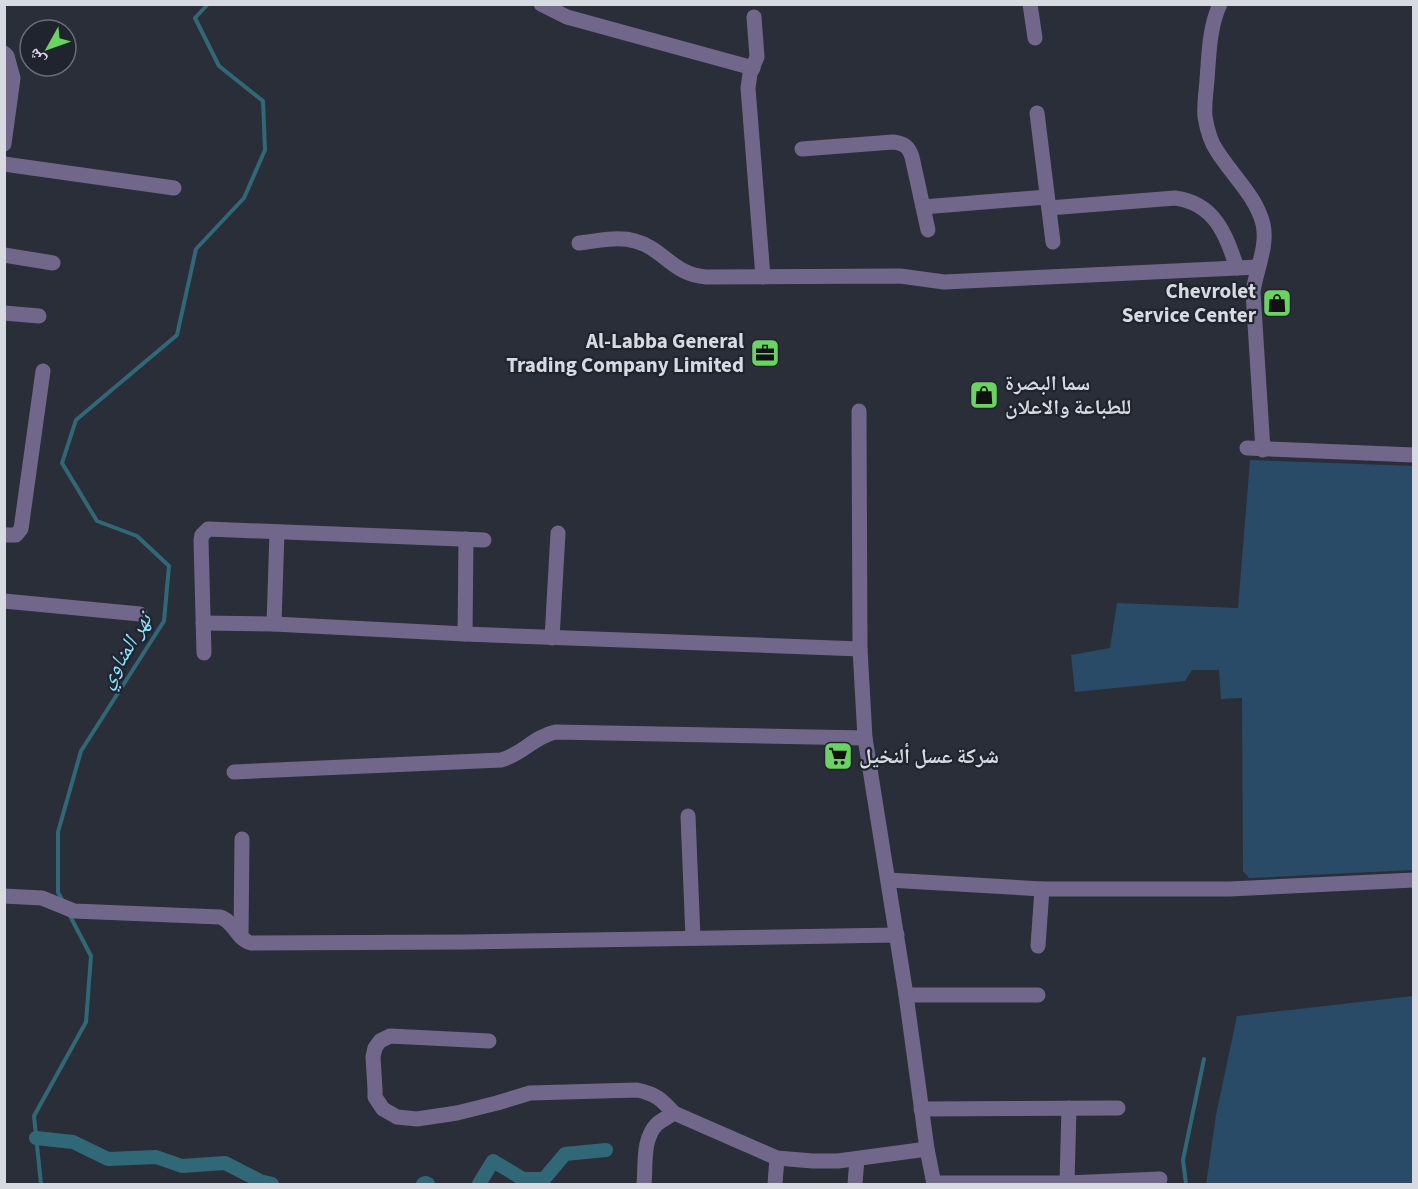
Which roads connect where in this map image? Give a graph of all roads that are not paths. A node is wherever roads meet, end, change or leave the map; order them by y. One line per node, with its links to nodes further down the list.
1 (541, 4): 7 (street)
2 (1030, 4): 5 (street)
3 (1220, 4): 20 (street)
4 (754, 17): 7 (street)
5 (1035, 38)
6 (4, 53): 9 (street)
7 (753, 68): 22 (street)
8 (1037, 113): 13 (street)
9 (4, 144)
10 (802, 149): 14 (street)
11 (4, 165): 12 (street)
12 (174, 188)
13 (1048, 203): 14 (street); 16 (street); 21 (street)
14 (923, 207): 15 (street)
15 (928, 230)
16 (1053, 242)
17 (579, 243): 22 (street)
18 (4, 255): 19 (street)
19 (53, 263)
20 (1258, 267): 21 (street); 28 (street)
21 (1237, 268): 22 (street)
22 (764, 277)
23 (4, 313): 24 (street)
24 (39, 316)
25 (43, 370): 32 (street)
26 (859, 411): 41 (street)
27 (1247, 448): 28 (street)
28 (1263, 450): 29 (street)
29 (1413, 454)
30 (277, 532): 33 (street); 37 (street); 38 (street)
31 (558, 533): 40 (street)
32 (4, 535)
33 (466, 540): 34 (street); 39 (street)
34 (484, 540)
35 (4, 602): 36 (street)
36 (140, 614)
37 (203, 622): 38 (street); 42 (street)
38 (274, 624): 39 (street)
39 (465, 634): 40 (street)
40 (552, 638): 41 (street)
41 (860, 649): 43 (street)
42 (204, 653)
43 (865, 738): 44 (street); 47 (street)
44 (234, 772)
45 (688, 816): 53 (street)
46 (242, 839): 52 (street)
47 (888, 880): 49 (street); 51 (street)
48 (1413, 880): 49 (street)
49 (1042, 889): 54 (street)
50 (4, 896): 52 (street)
51 (897, 935): 53 (street); 55 (street)
52 (241, 937): 53 (street)
53 (693, 938)
54 (1038, 946)
55 (906, 995): 56 (street); 60 (street)
56 (1038, 995)
57 (489, 1041): 61 (street)
58 (1069, 1108): 59 (street); 60 (street); 66 (street)
59 (1118, 1108)
60 (921, 1109): 62 (street)
61 (674, 1113): 63 (street); 68 (street)
62 (927, 1149): 64 (street); 67 (street)
63 (777, 1158): 64 (street); 69 (street)
64 (857, 1159): 70 (street)
65 (1160, 1179): 66 (street)
66 (1067, 1183): 67 (street)
67 (934, 1184)
68 (644, 1185)
69 (775, 1185)
70 (855, 1185)

